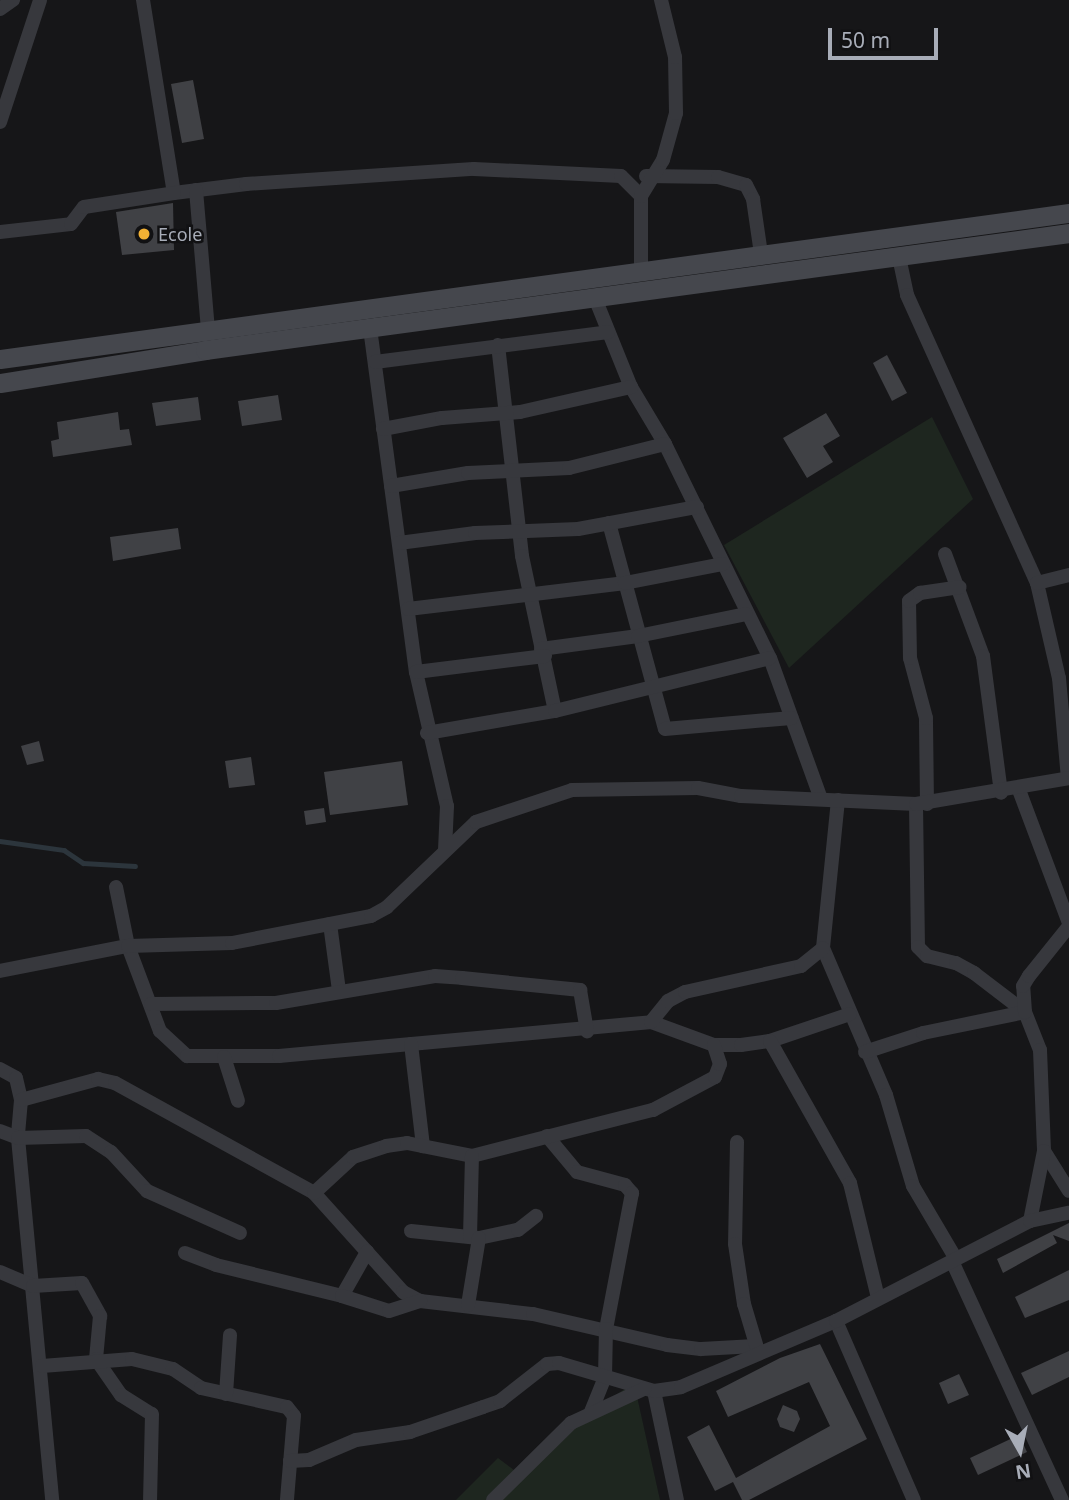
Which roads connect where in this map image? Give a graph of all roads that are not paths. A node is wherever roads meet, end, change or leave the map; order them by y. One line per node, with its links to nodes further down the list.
1 (13, 0): 5 (street)
2 (40, 0): 6 (street)
3 (143, 0): 10 (street)
4 (661, 0): 7 (street)
5 (0, 9)
6 (0, 122)
7 (653, 175): 8 (street); 11 (street); 15 (street)
8 (621, 176): 9 (street); 11 (street)
9 (196, 190): 10 (street); 20 (street)
10 (174, 193): 13 (street)
11 (641, 196): 17 (street)
12 (1069, 213): 15 (street)
13 (0, 232)
14 (1069, 233): 16 (street)
15 (761, 254): 17 (street)
16 (899, 257): 18 (street); 40 (street)
17 (641, 270): 20 (street)
18 (595, 298): 19 (street); 21 (street)
19 (370, 328): 24 (street); 25 (street)
20 (208, 329): 23 (street)
21 (608, 332): 22 (street); 26 (street)
22 (498, 345): 24 (street); 27 (street)
23 (0, 359)
24 (375, 362): 28 (street)
25 (0, 383)
26 (631, 387): 27 (street); 29 (street)
27 (506, 414): 28 (street); 30 (street)
28 (383, 429): 31 (street)
29 (665, 444): 30 (street); 32 (street)
30 (513, 473): 31 (street); 34 (street)
31 (391, 486): 35 (street)
32 (696, 507): 33 (street); 37 (street)
33 (609, 523): 34 (street); 39 (street)
34 (519, 530): 35 (street); 42 (street)
35 (398, 543): 43 (street)
36 (945, 554): 41 (street)
37 (723, 564): 39 (street); 44 (street)
38 (1069, 575): 40 (street)
39 (625, 583): 42 (street); 45 (street)
40 (1037, 583): 53 (street)
41 (960, 587): 55 (street); 58 (street)
42 (530, 594): 43 (street); 46 (street)
43 (408, 609): 48 (street)
44 (746, 614): 45 (street); 47 (street)
45 (638, 636): 46 (street); 49 (street)
46 (543, 652): 48 (street); 50 (street)
47 (769, 658): 49 (street); 51 (street)
48 (416, 671): 52 (street)
49 (653, 688): 50 (street); 51 (street)
50 (555, 711): 52 (street)
51 (792, 718): 56 (street)
52 (427, 733): 59 (street)
53 (1069, 778): 54 (street)
54 (1018, 790): 55 (street); 62 (street)
55 (1001, 793): 58 (street)
56 (821, 799): 57 (street); 59 (street)
57 (838, 800): 58 (street); 64 (street)
58 (922, 804): 68 (street)
59 (445, 850): 61 (street)
60 (116, 887): 63 (street)
61 (330, 924): 63 (street); 66 (street)
62 (1069, 924): 68 (street)
63 (128, 946): 65 (street); 67 (street)
64 (823, 948): 69 (street); 70 (street)
65 (0, 971)
66 (339, 991): 67 (street); 71 (street)
67 (151, 1004): 76 (street)
68 (1026, 1012): 75 (street); 85 (street)
69 (850, 1014): 72 (street); 75 (street)
70 (651, 1022): 71 (street); 74 (street)
71 (587, 1031): 73 (street)
72 (770, 1041): 74 (street); 101 (street)
73 (411, 1044): 76 (street); 84 (street)
74 (714, 1045): 81 (street)
75 (865, 1052): 97 (street)
76 (224, 1057): 79 (street)
77 (0, 1069): 78 (street)
78 (21, 1100): 82 (street); 88 (street)
79 (238, 1101)
80 (0, 1130): 82 (street)
81 (547, 1136): 86 (street); 105 (street)
82 (18, 1138): 93 (street); 99 (street)
83 (737, 1142): 107 (street)
84 (423, 1146): 86 (street); 88 (street)
85 (1044, 1152): 87 (street); 91 (street)
86 (472, 1156): 94 (street)
87 (1069, 1191)
88 (314, 1193): 95 (street)
89 (1069, 1213): 91 (street)
90 (536, 1216): 94 (street)
91 (1030, 1220): 97 (street)
92 (411, 1231): 94 (street)
93 (240, 1233)
94 (474, 1238): 103 (street)
95 (367, 1252): 100 (street); 102 (street)
96 (185, 1253): 100 (street)
97 (954, 1260): 101 (street); 121 (street)
98 (0, 1272): 99 (street)
99 (33, 1286): 108 (street); 109 (street)
100 (342, 1296): 102 (street)
101 (878, 1298): 104 (street)
102 (420, 1301): 103 (street)
103 (467, 1305): 105 (street)
104 (836, 1321): 107 (street); 120 (street)
105 (606, 1329): 107 (street); 110 (street)
106 (230, 1335): 112 (street)
107 (758, 1351): 111 (street)
108 (96, 1359): 109 (street); 112 (street); 116 (street)
109 (42, 1366): 115 (street)
110 (605, 1377): 111 (street); 113 (street); 114 (street)
111 (649, 1390): 113 (street); 119 (street)
112 (226, 1394): 114 (street)
113 (590, 1411): 118 (street)
114 (290, 1461): 117 (street)
115 (52, 1500)
116 (150, 1500)
117 (287, 1500)
118 (493, 1500)
119 (677, 1500)
120 (914, 1500)
121 (1062, 1500)

